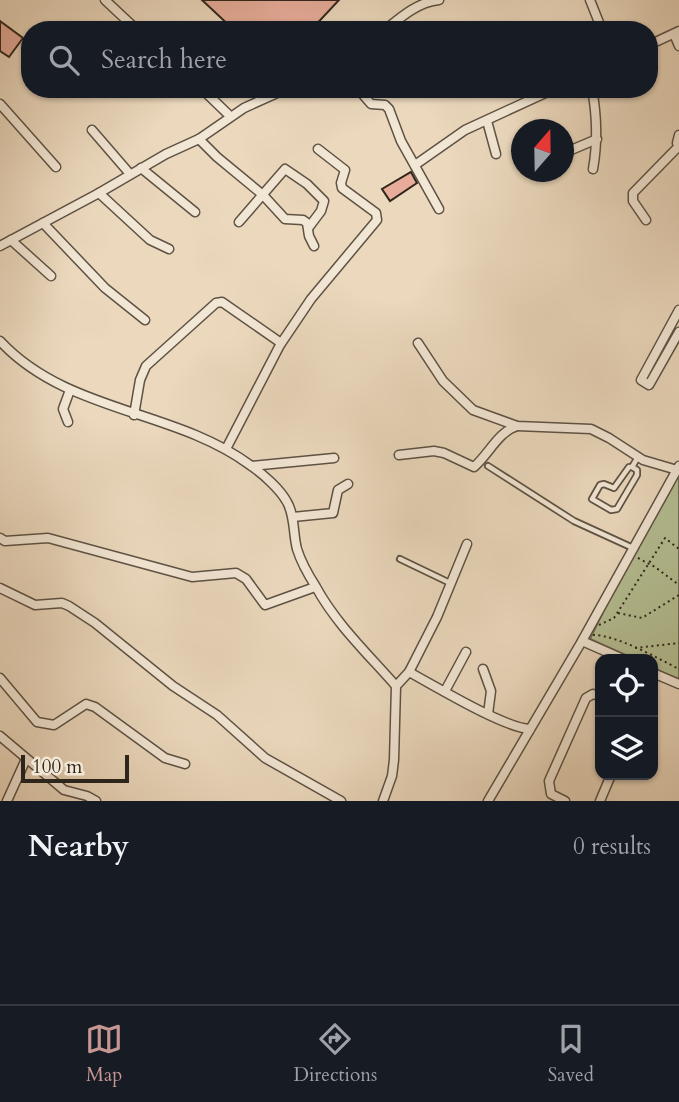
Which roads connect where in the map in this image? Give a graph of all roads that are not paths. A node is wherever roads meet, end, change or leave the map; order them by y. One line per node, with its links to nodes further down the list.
1 (105, 0): 4 (street)
2 (439, 0): 5 (street)
3 (590, 0): 6 (street)
4 (127, 21)
5 (397, 21)
6 (599, 21)
7 (677, 32): 8 (street); 9 (street)
8 (658, 41)
9 (679, 46)
10 (211, 98): 16 (street)
11 (267, 98): 16 (street)
12 (366, 98): 26 (street)
13 (535, 98): 17 (street)
14 (594, 98): 21 (street)
15 (0, 104): 27 (street)
16 (230, 116): 20 (street)
17 (487, 121): 25 (street); 26 (street)
18 (93, 130): 30 (street)
19 (679, 135): 22 (street)
20 (199, 139): 28 (street); 32 (street)
21 (597, 139): 24 (street); 29 (street)
22 (679, 147): 35 (street)
23 (318, 149): 48 (street)
24 (574, 149)
25 (496, 154)
26 (415, 165): 33 (street)
27 (56, 167)
28 (141, 168): 30 (street); 34 (street)
29 (593, 169)
30 (130, 174): 31 (street)
31 (99, 193): 37 (street); 42 (street)
32 (263, 195): 36 (street); 38 (street); 38 (street)
33 (439, 209)
34 (195, 212)
35 (646, 220)
36 (239, 222)
37 (43, 223): 39 (street); 45 (street)
38 (309, 227): 41 (street)
39 (11, 240): 40 (street); 43 (street)
40 (0, 246)
41 (314, 246)
42 (169, 249)
43 (51, 276)
44 (679, 310): 46 (street)
45 (145, 320)
46 (679, 332)
47 (0, 341): 50 (street)
48 (281, 343): 51 (street); 54 (street)
49 (418, 344): 53 (street)
50 (70, 390): 51 (street); 52 (street)
51 (134, 415): 54 (street)
52 (68, 422)
53 (517, 426): 55 (street); 56 (street)
54 (226, 449): 58 (street)
55 (398, 455)
56 (638, 457): 60 (lane); 61 (street)
57 (334, 458): 58 (street)
58 (252, 466): 63 (street)
59 (488, 466): 66 (lane)
60 (632, 467): 60 (lane)
61 (678, 468): 66 (street)
62 (348, 484): 63 (street)
63 (292, 517): 69 (street)
64 (2, 542): 69 (street)
65 (467, 544): 68 (street)
66 (632, 551): 71 (street)
67 (400, 559): 68 (lane)
68 (450, 583): 75 (street)
69 (315, 587): 79 (street)
70 (0, 588): 91 (street)
71 (585, 636): 73 (street); 83 (street)
72 (466, 652): 80 (street)
73 (615, 654)
74 (483, 669): 82 (street)
75 (409, 672): 79 (street); 80 (street)
76 (658, 675): 78 (street)
77 (0, 678): 86 (street)
78 (679, 684)
79 (396, 686): 92 (street)
80 (445, 691): 82 (street)
81 (595, 695): 94 (street)
82 (488, 714): 83 (street)
83 (530, 729): 93 (street)
84 (0, 736): 85 (street)
85 (26, 759): 88 (street); 89 (street)
86 (185, 764)
87 (609, 780): 95 (street)
88 (79, 798): 90 (street)
89 (7, 801)
90 (96, 801)
91 (341, 801)
92 (383, 801)
93 (488, 801)
94 (565, 801)
95 (600, 801)

